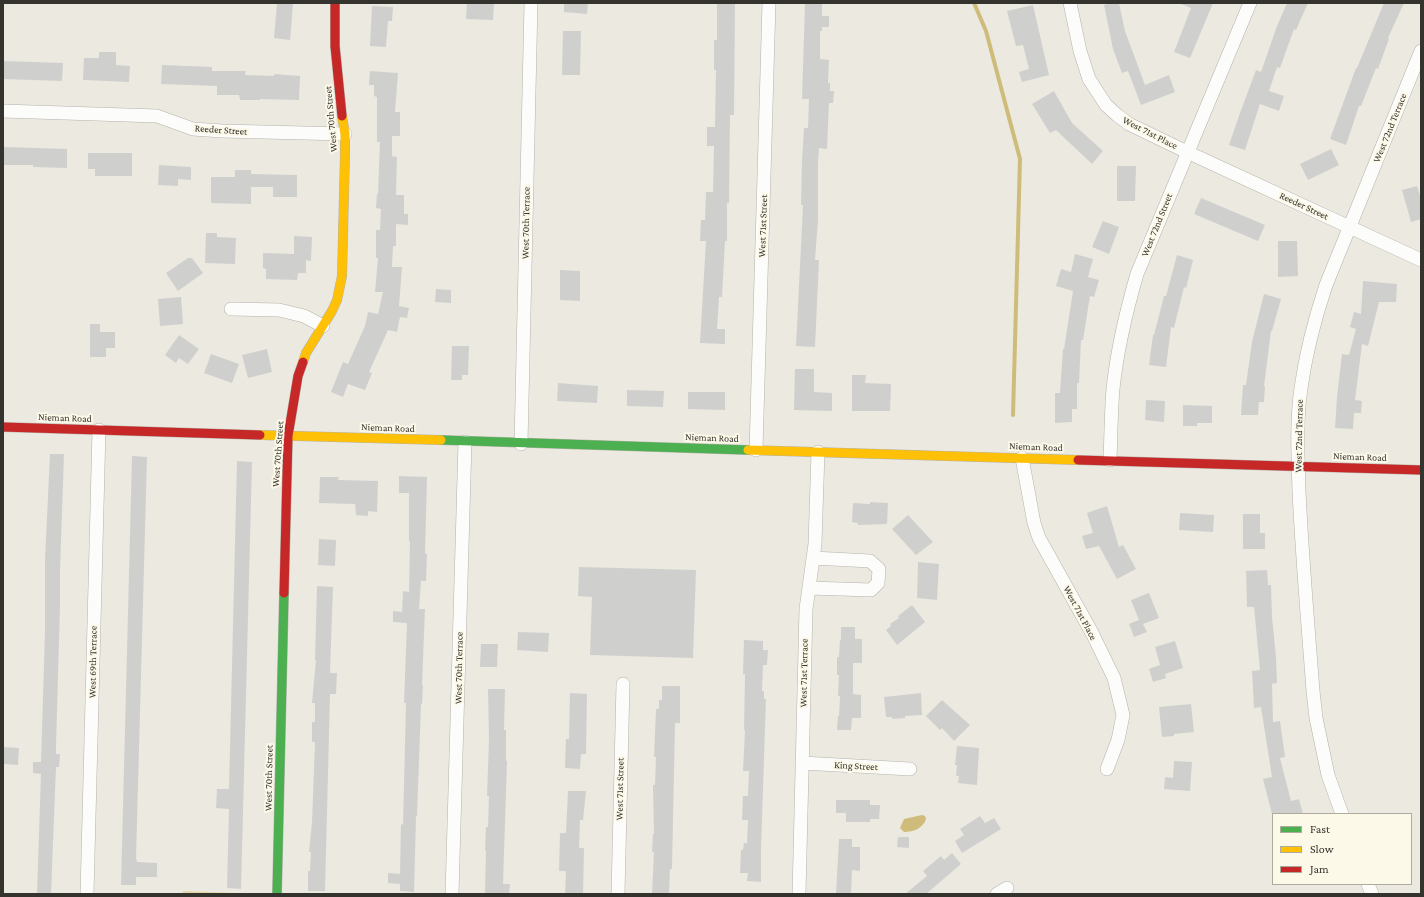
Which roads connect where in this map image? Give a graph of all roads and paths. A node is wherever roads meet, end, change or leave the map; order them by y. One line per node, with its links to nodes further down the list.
1 (335, 3): 8 (main road, West 70th Street)
2 (530, 3): 18 (street, West 70th Terrace)
3 (769, 3): 19 (street, West 71st Street)
4 (1070, 3): 9 (street, West 71st Place)
5 (1250, 3): 9 (street, West 72nd Street)
6 (1421, 51): 10 (street, West 72nd Terrace)
7 (3, 111): 8 (street, Reeder Street)
8 (345, 134): 13 (main road, West 70th Street)
9 (1187, 152): 10 (street, Reeder Street); 22 (street, West 72nd Street)
10 (1349, 226): 11 (street, Reeder Street); 23 (street, West 72nd Terrace)
11 (1421, 260)
12 (231, 309): 13 (street)
13 (323, 326): 16 (main road, West 70th Street)
14 (3, 427): 15 (main road, Nieman Road)
15 (99, 430): 16 (main road, Nieman Road); 32 (street, West 69th Terrace)
16 (288, 436): 17 (main road, Nieman Road); 33 (main road, West 70th Street)
17 (464, 442): 18 (main road, Nieman Road); 34 (street, West 70th Terrace)
18 (520, 444): 19 (main road, Nieman Road)
19 (756, 450): 20 (main road, Nieman Road)
20 (818, 452): 21 (main road, Nieman Road); 25 (street, West 71st Terrace)
21 (1022, 458): 22 (main road, Nieman Road); 30 (street, West 71st Place)
22 (1110, 460): 23 (main road, Nieman Road)
23 (1298, 466): 24 (main road, Nieman Road); 31 (street, West 72nd Terrace)
24 (1421, 470)
25 (813, 558): 26 (street, West 71st Terrace); 26 (street)
26 (809, 588): 28 (street, West 71st Terrace)
27 (623, 684): 35 (street, West 71st Street)
28 (802, 763): 29 (street, King Street); 36 (street, West 71st Terrace)
29 (910, 769)
30 (1107, 769)
31 (1342, 813)
32 (87, 894)
33 (277, 894)
34 (452, 894)
35 (618, 894)
36 (799, 894)

